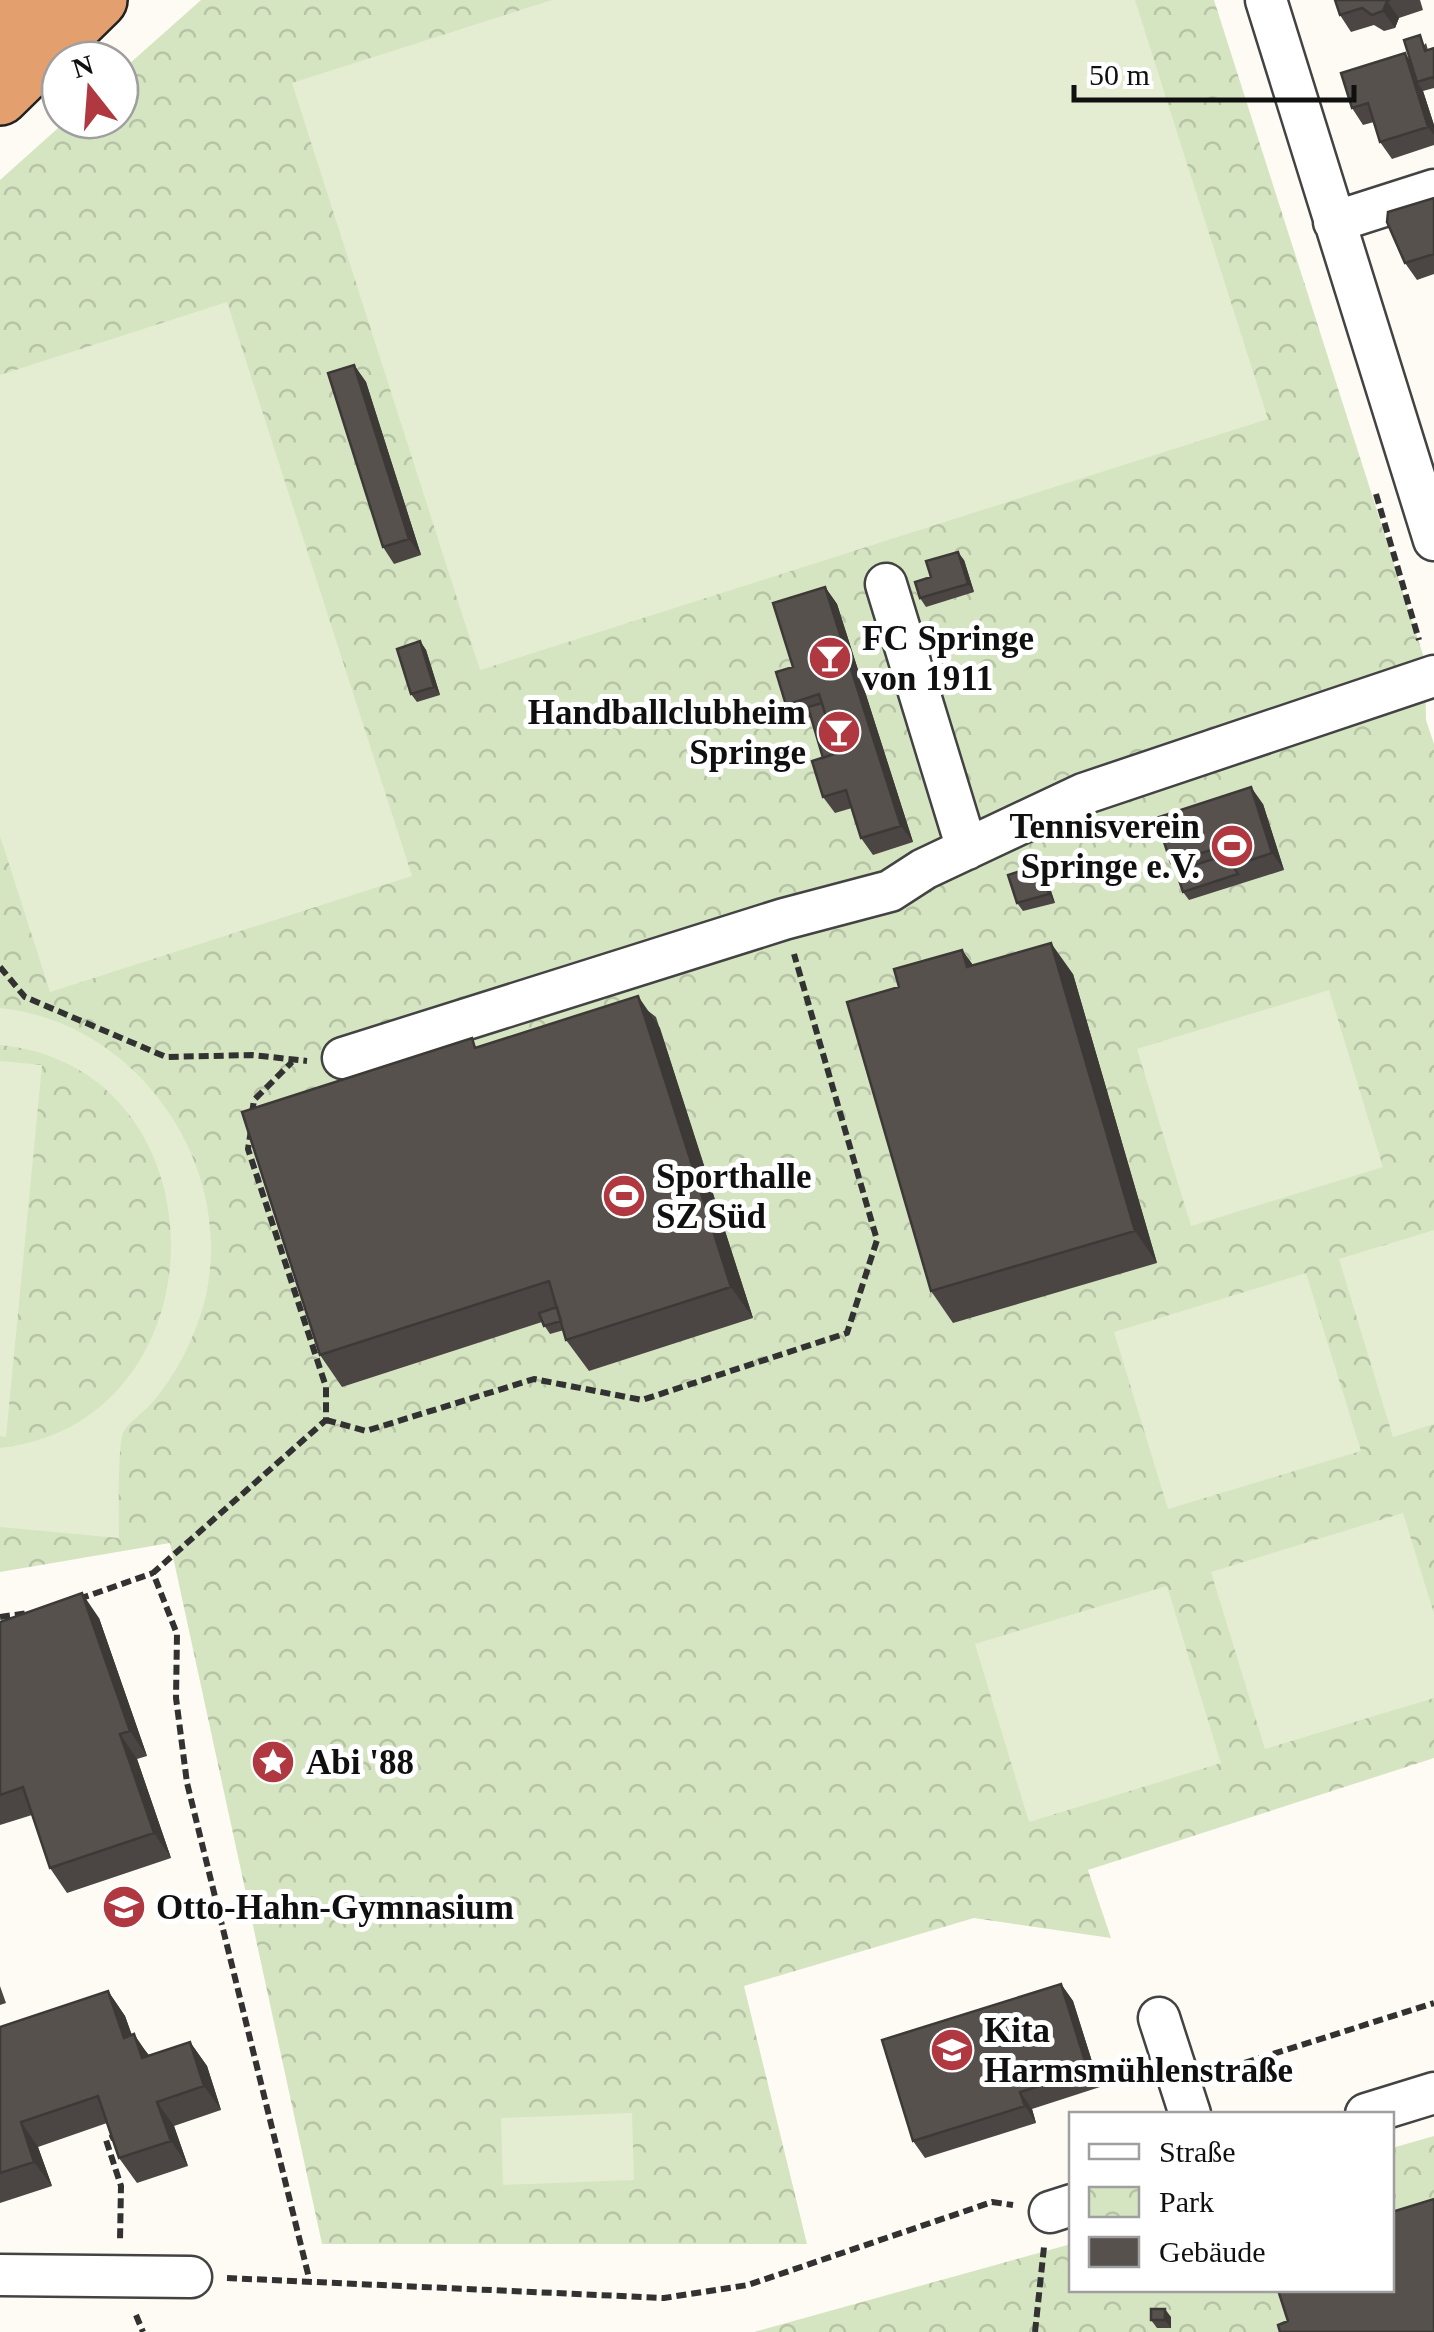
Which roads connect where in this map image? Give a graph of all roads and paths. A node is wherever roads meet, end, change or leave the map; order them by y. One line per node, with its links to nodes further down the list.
1 (32, 0): 4 (highway)
2 (99, 0): 5 (highway)
3 (1266, 0): 7 (street)
4 (0, 32)
5 (0, 98)
6 (1434, 190): 7 (street)
7 (1334, 222): 8 (street)
8 (1421, 456): 9 (street)
9 (1434, 540)
10 (886, 584): 12 (street)
11 (1434, 676): 12 (street)
12 (967, 849): 13 (street)
13 (784, 920): 15 (street); 17 (path)
14 (0, 966): 16 (path)
15 (343, 1058): 16 (path)
16 (292, 1062): 17 (path)
17 (326, 1420): 18 (path)
18 (153, 1573): 19 (path); 33 (path)
19 (65, 1604)
20 (32, 1612): 21 (path)
21 (0, 1618)
22 (1434, 2002): 24 (path)
23 (1164, 2034): 26 (street)
24 (1214, 2073)
25 (1434, 2093): 27 (street)
26 (1189, 2110)
27 (1372, 2112)
28 (120, 2134): 31 (path)
29 (1061, 2208): 33 (path); 35 (path)
30 (0, 2274): 31 (street)
31 (119, 2275): 32 (street); 34 (path)
32 (191, 2278): 33 (path)
33 (309, 2278)
34 (143, 2332)
35 (1034, 2332)

